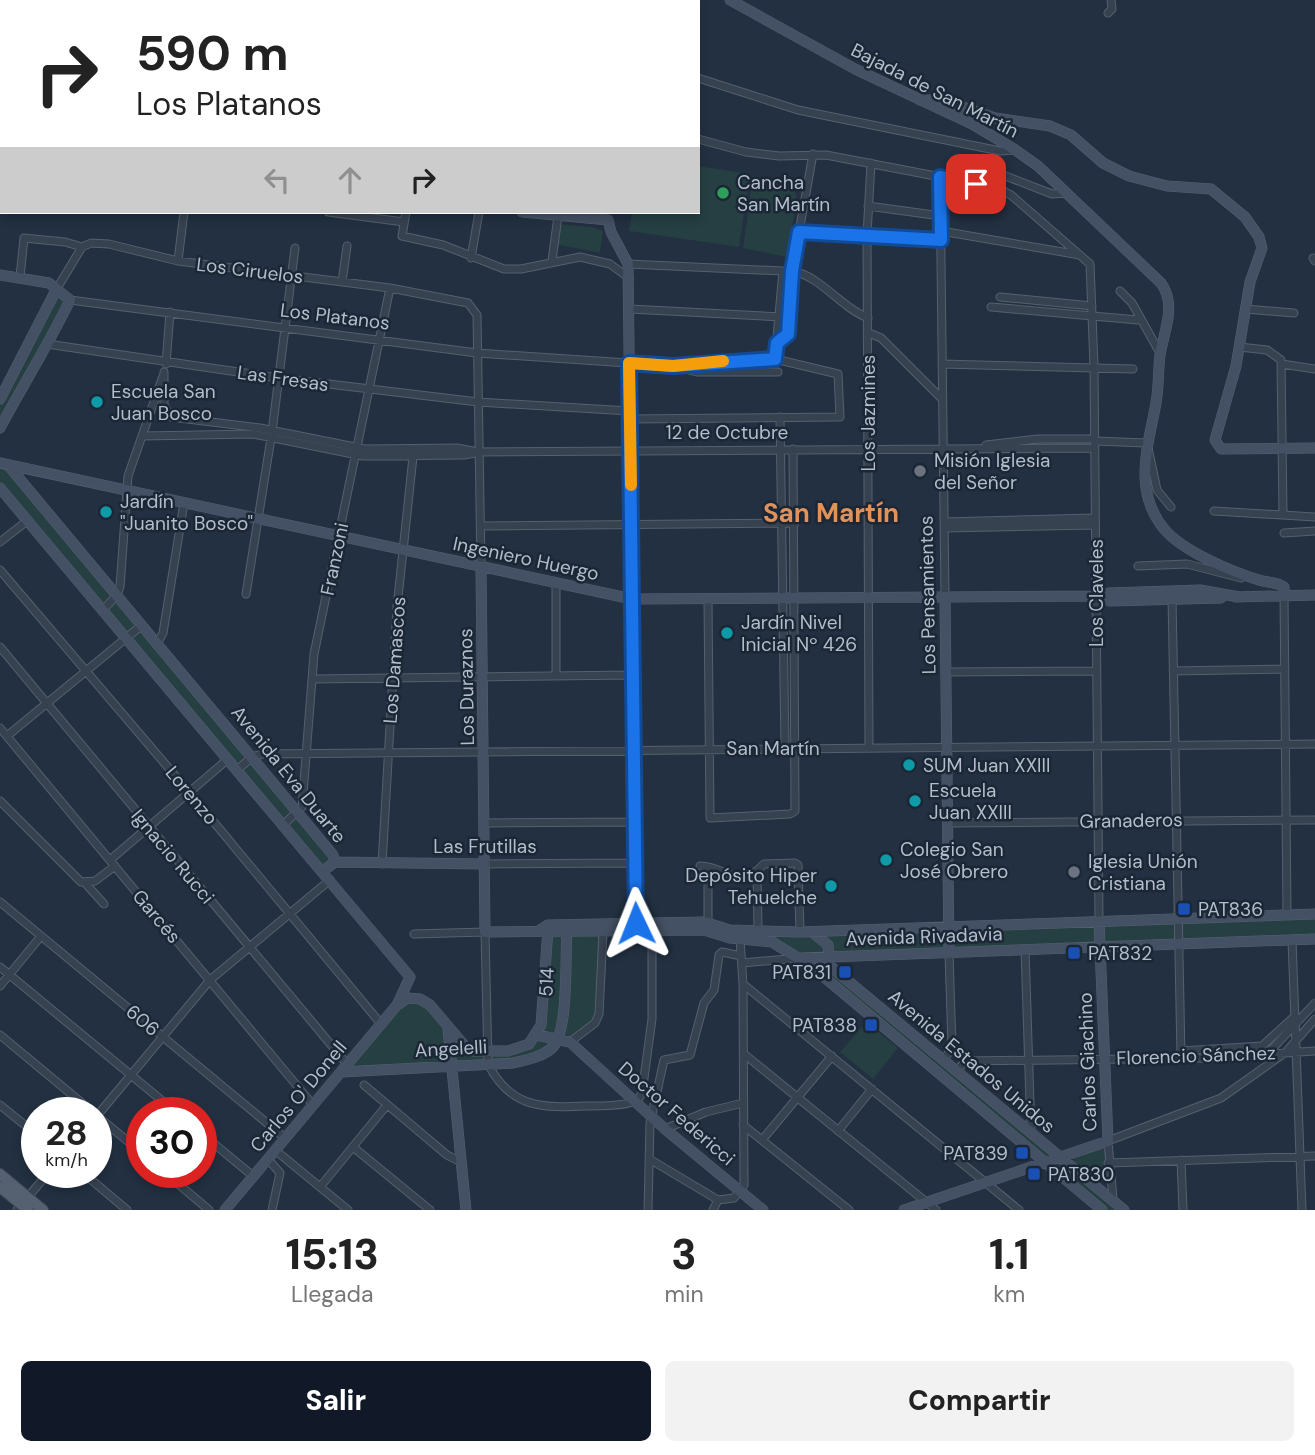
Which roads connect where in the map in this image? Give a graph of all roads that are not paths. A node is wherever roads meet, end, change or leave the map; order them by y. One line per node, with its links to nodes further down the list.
1 (730, 0): 5 (main road, Bajada de San Martín)
2 (1111, 0): 3 (street)
3 (1108, 13)
4 (700, 79): 7 (street)
5 (919, 100): 7 (main road, Bajada de San Martín); 52 (main road)
6 (700, 139): 8 (street)
7 (1014, 149): 14 (main road, Bajada de San Martín)
8 (813, 154): 10 (street); 26 (street)
9 (967, 160): 11 (street)
10 (871, 163): 12 (street); 15 (street, Los Jazmines)
11 (999, 172): 13 (street); 14 (street)
12 (940, 177): 13 (street); 23 (street, Los Pensamientos)
13 (976, 184): 32 (street)
14 (1067, 193): 68 (main road, Bajada de San Martín)
15 (868, 206): 23 (street); 27 (street, Los Jazmines)
16 (184, 214): 34 (street)
17 (343, 214): 24 (street)
18 (406, 214): 24 (street)
19 (479, 214): 33 (street)
20 (546, 214): 21 (main road)
21 (558, 216): 22 (main road); 35 (street)
22 (609, 216): 36 (main road)
23 (941, 216): 25 (street, Los Pensamientos)
24 (404, 222): 33 (street)
25 (941, 231): 28 (street, Los Pensamientos); 32 (street)
26 (799, 232): 27 (street); 38 (street)
27 (867, 235): 28 (street); 59 (street, Los Jazmines)
28 (941, 240): 72 (street, Los Pensamientos)
29 (347, 246): 43 (street)
30 (82, 247): 34 (street, Los Ciruelos); 41 (street, Los Ciruelos); 45 (street)
31 (295, 248): 40 (street)
32 (1080, 255): 50 (street, Los Claveles)
33 (471, 258): 35 (street)
34 (178, 261): 40 (street, Los Ciruelos)
35 (552, 261): 42 (street)
36 (628, 264): 37 (street); 42 (main road)
37 (783, 271): 38 (street); 57 (street)
38 (792, 271): 58 (street); 59 (street)
39 (0, 275): 41 (main road)
40 (292, 275): 43 (street, Los Ciruelos); 61 (street)
41 (20, 277): 45 (main road)
42 (630, 278): 51 (main road)
43 (342, 282): 44 (street, Los Ciruelos)
44 (390, 288): 53 (street, Los Ciruelos); 63 (street, Franzoni)
45 (56, 290): 49 (main road); 82 (main road)
46 (1120, 291): 60 (street)
47 (1000, 297): 48 (street)
48 (1022, 299): 50 (street); 56 (street)
49 (69, 300): 54 (street, Los Platanos); 65 (main road)
50 (1092, 306): 56 (street, Los Claveles)
51 (630, 309): 57 (street); 71 (main road)
52 (1245, 309): 55 (street); 66 (main road)
53 (475, 310): 67 (street, Los Duraznos)
54 (170, 312): 61 (street, Los Platanos); 70 (street)
55 (1294, 313)
56 (1093, 316): 60 (street); 75 (street, Los Claveles)
57 (780, 317): 58 (street); 64 (street)
58 (789, 317): 64 (street)
59 (868, 318): 62 (street, Los Jazmines)
60 (1138, 320): 68 (street)
61 (284, 327): 63 (street, Los Platanos); 80 (street)
62 (869, 334): 83 (street); 94 (street, Los Jazmines)
63 (381, 339): 67 (street, Los Platanos); 81 (street, Franzoni)
64 (777, 343): 69 (street)
65 (47, 344): 70 (street, Las Fresas); 88 (main road)
66 (1239, 347): 73 (street); 99 (main road)
67 (477, 353): 71 (street, Los Platanos); 84 (street, Los Duraznos)
68 (1160, 354): 92 (main road, Bajada de San Martín)
69 (775, 359): 74 (street, Los Platanos); 87 (street, Los Platanos)
70 (167, 361): 78 (street); 80 (street, Las Fresas)
71 (629, 363): 74 (street, Los Platanos); 85 (main road)
72 (942, 364): 75 (street); 83 (street, Los Pensamientos)
73 (1282, 364): 77 (street); 99 (street)
74 (673, 366): 79 (street, Los Platanos)
75 (1094, 366): 76 (street); 91 (street, Los Claveles)
76 (1133, 369)
77 (1315, 369)
78 (164, 372): 89 (street, 12 de Octubre); 90 (street)
79 (778, 372)
80 (279, 379): 81 (street, Las Fresas); 89 (street)
81 (370, 389): 84 (street, Las Fresas); 100 (street, Franzoni)
82 (0, 399)
83 (942, 399): 93 (street, Los Pensamientos)
84 (478, 402): 85 (street, Las Fresas); 101 (street, Los Duraznos)
85 (630, 415): 86 (street, Las Fresas); 98 (main road)
86 (780, 417): 87 (street, Las Fresas); 96 (street)
87 (840, 417)
88 (0, 428)
89 (271, 435): 90 (street, 12 de Octubre); 100 (street, 12 de Octubre); 111 (street)
90 (142, 436): 105 (street)
91 (1094, 443): 92 (street, 12 de Octubre); 93 (street, 12 de Octubre); 113 (street, Los Claveles)
92 (1147, 443): 107 (street); 127 (main road, Bajada de San Martín)
93 (942, 447): 94 (street, 12 de Octubre); 117 (street, Los Pensamientos)
94 (867, 448): 97 (street, 12 de Octubre); 134 (street, Los Jazmines)
95 (1315, 448): 99 (main road)
96 (782, 449): 97 (street, 12 de Octubre); 98 (street, 12 de Octubre); 115 (street)
97 (793, 449): 114 (street)
98 (631, 450): 101 (street, 12 de Octubre); 116 (main road)
99 (1282, 450): 109 (street)
100 (356, 451): 101 (street, 12 de Octubre); 102 (street, 12 de Octubre); 121 (street, Franzoni)
101 (478, 452): 102 (street, 12 de Octubre); 118 (street, Los Duraznos)
102 (413, 457): 123 (street, Los Damascos)
103 (4, 464): 105 (main road, Ingeniero Huergo); 131 (main road, Avenida Eva Duarte)
104 (0, 488): 112 (main road, Avenida Eva Duarte)
105 (128, 490): 106 (main road, Ingeniero Huergo); 131 (street)
106 (184, 503): 111 (main road, Ingeniero Huergo); 145 (street)
107 (1171, 507)
108 (1214, 511): 109 (street)
109 (1283, 514): 110 (street)
110 (1315, 517)
111 (257, 519): 121 (main road, Ingeniero Huergo); 130 (street)
112 (27, 521): 122 (street); 142 (main road, Avenida Eva Duarte)
113 (1095, 522): 117 (street); 133 (street, Los Claveles)
114 (795, 523): 115 (street); 138 (street)
115 (783, 524): 116 (street); 137 (street)
116 (632, 525): 118 (street); 140 (main road)
117 (944, 525): 135 (street, Los Pensamientos)
118 (481, 526): 125 (street, Los Duraznos)
119 (1315, 531): 120 (street)
120 (1284, 533)
121 (339, 537): 123 (main road, Ingeniero Huergo); 155 (street, Franzoni)
122 (0, 542)
123 (404, 550): 125 (main road, Ingeniero Huergo); 156 (street, Los Damascos)
124 (1138, 566): 127 (street)
125 (481, 567): 128 (main road, Ingeniero Huergo); 154 (main road, Los Duraznos)
126 (0, 570): 148 (street, Lorenzo)
127 (1259, 580): 129 (main road, Bajada de San Martín)
128 (556, 582): 140 (main road, Ingeniero Huergo); 153 (street)
129 (1284, 592): 132 (main road, Ingeniero Huergo); 136 (main road, Ingeniero Huergo); 147 (street)
130 (246, 594)
131 (117, 595): 142 (street); 143 (main road, Avenida Eva Duarte)
132 (1315, 595)
133 (1096, 596): 135 (main road, Ingeniero Huergo); 136 (main road, Ingeniero Huergo); 139 (main road, Ingeniero Huergo); 149 (street, Los Claveles)
134 (870, 597): 135 (main road, Ingeniero Huergo); 138 (main road, Ingeniero Huergo); 167 (street, Los Jazmines)
135 (945, 597): 151 (main road, Los Pensamientos)
136 (1240, 597): 139 (main road, Ingeniero Huergo)
137 (783, 598): 138 (main road, Ingeniero Huergo); 141 (main road, Ingeniero Huergo); 165 (street)
138 (795, 598): 166 (street)
139 (1172, 598): 150 (street)
140 (632, 599): 141 (main road, Ingeniero Huergo); 152 (street)
141 (708, 599): 168 (street)
142 (102, 611): 144 (main road, Avenida Eva Duarte)
143 (142, 625): 144 (street); 145 (main road, Avenida Eva Duarte)
144 (126, 639): 148 (street); 174 (main road, Avenida Eva Duarte)
145 (158, 642): 173 (main road, Avenida Eva Duarte)
146 (0, 647): 157 (street, Ignacio Rucci)
147 (1285, 669): 150 (street); 162 (street)
148 (87, 671): 157 (street); 176 (street, Lorenzo)
149 (1096, 671): 151 (street); 161 (street, Los Claveles)
150 (1174, 671): 160 (street)
151 (946, 672): 164 (main road, Los Pensamientos)
152 (632, 675): 153 (street); 169 (street)
153 (556, 676): 154 (street)
154 (483, 677): 156 (street); 170 (main road, Los Duraznos)
155 (312, 679): 156 (street); 171 (street, Franzoni)
156 (392, 679): 172 (street, Los Damascos)
157 (47, 704): 159 (street); 187 (street, Ignacio Rucci)
158 (0, 728): 159 (street, Garcés)
159 (7, 736): 189 (street, Garcés)
160 (1174, 743): 161 (street, San Martín); 162 (street, San Martín); 181 (street)
161 (1097, 744): 164 (street, San Martín); 180 (street, Los Claveles)
162 (1286, 744): 163 (street, San Martín); 179 (street)
163 (1315, 744)
164 (947, 746): 167 (street, San Martín); 185 (main road, Los Pensamientos)
165 (785, 747): 166 (street, San Martín); 168 (street, San Martín)
166 (796, 747): 167 (street, San Martín); 168 (street)
167 (869, 747)
168 (709, 748): 169 (street, San Martín)
169 (633, 749): 170 (street, San Martín); 183 (street)
170 (484, 753): 172 (street, San Martín); 184 (main road, Los Duraznos)
171 (306, 754): 172 (street, San Martín); 173 (street, San Martín); 178 (street, Franzoni)
172 (387, 755): 191 (street, Los Damascos)
173 (252, 757): 175 (street); 178 (main road, Avenida Eva Duarte)
174 (228, 759): 175 (main road, Avenida Eva Duarte); 176 (street)
175 (237, 771): 186 (main road, Avenida Eva Duarte)
176 (189, 792): 187 (street); 200 (street, Lorenzo)
177 (0, 801): 197 (street)
178 (298, 812): 186 (street); 188 (main road, Avenida Eva Duarte)
179 (1287, 819): 181 (street, Granaderos); 182 (street, Granaderos); 202 (street)
180 (1097, 820): 181 (street, Granaderos); 185 (street, Granaderos); 204 (street, Los Claveles)
181 (1175, 820): 203 (street)
182 (1315, 820)
183 (634, 822): 184 (street); 190 (street)
184 (485, 823): 192 (main road, Los Duraznos)
185 (947, 823): 207 (main road, Los Pensamientos)
186 (283, 825): 196 (main road, Avenida Eva Duarte)
187 (148, 827): 189 (street); 223 (street, Ignacio Rucci)
188 (335, 862): 191 (main road, Las Frutillas); 196 (main road, Avenida Eva Duarte)
189 (112, 863): 197 (street); 233 (street, Garcés)
190 (635, 863): 192 (street, Las Frutillas); 206 (street)
191 (382, 864): 192 (main road, Las Frutillas)
192 (485, 864): 212 (main road, Los Duraznos)
193 (700, 866): 194 (street)
194 (721, 873): 195 (street); 205 (street)
195 (757, 873): 210 (street); 214 (street)
196 (326, 876): 200 (street); 237 (main road, Avenida Eva Duarte)
197 (86, 884): 199 (street)
198 (0, 902): 218 (street, 606)
199 (104, 904)
200 (289, 913): 223 (street); 240 (street, Lorenzo)
201 (1315, 914): 202 (main road, Avenida Rivadavia)
202 (1287, 915): 203 (main road, Avenida Rivadavia)
203 (1176, 919): 204 (main road, Avenida Rivadavia); 222 (street)
204 (1099, 922): 207 (main road, Avenida Rivadavia); 224 (main road, Carlos Giachino)
205 (708, 923): 206 (main road, Avenida Rivadavia); 210 (main road, Avenida Rivadavia)
206 (636, 927): 208 (main road, Avenida Rivadavia); 211 (main road, Avenida Rivadavia); 213 (main road, Avenida Rivadavia)
207 (948, 928): 215 (main road, Avenida Rivadavia); 227 (main road, Los Pensamientos)
208 (567, 929): 209 (main road, Avenida Rivadavia); 216 (main road, Avenida Rivadavia); 225 (main road, 514)
209 (545, 930): 212 (main road, Avenida Rivadavia); 244 (main road, 514)
210 (758, 930): 214 (main road, Avenida Rivadavia)
211 (652, 931): 219 (main road, Avenida Rivadavia); 274 (street)
212 (485, 932): 217 (street); 252 (street, Los Duraznos)
213 (603, 932): 216 (main road, Avenida Rivadavia); 248 (street)
214 (800, 932): 215 (main road, Avenida Rivadavia); 228 (main road)
215 (811, 932): 229 (main road, Avenida Estados Unidos)
216 (582, 933): 225 (main road)
217 (414, 934)
218 (41, 936): 232 (street); 245 (street, 606)
219 (740, 939): 228 (main road, Avenida Rivadavia); 230 (street)
220 (1315, 939): 221 (main road, Avenida Rivadavia)
221 (1292, 940): 222 (main road, Avenida Rivadavia); 238 (street)
222 (1177, 944): 224 (main road, Avenida Rivadavia); 253 (street)
223 (249, 946): 233 (street); 264 (street, Ignacio Rucci)
224 (1100, 947): 226 (main road, Avenida Rivadavia); 258 (main road, Carlos Giachino)
225 (566, 949): 247 (main road, 514)
226 (1025, 949): 227 (main road, Avenida Rivadavia); 259 (street)
227 (949, 953): 229 (main road, Avenida Rivadavia); 257 (street)
228 (797, 956): 229 (main road, Avenida Rivadavia); 230 (street); 265 (main road, Avenida Estados Unidos)
229 (829, 957): 257 (main road, Avenida Estados Unidos)
230 (742, 959): 234 (street); 279 (street)
231 (0, 967): 232 (street)
232 (10, 975): 235 (street); 266 (street)
233 (210, 980): 245 (street); 277 (street, Garcés)
234 (743, 984): 254 (street); 256 (street)
235 (0, 986)
236 (1315, 1003): 241 (street)
237 (397, 1005): 240 (main road, Carlos O' Donell); 242 (main road, Angelelli)
238 (1295, 1016): 241 (street); 253 (street)
239 (1315, 1019): 246 (street)
240 (381, 1024): 264 (main road, Carlos O' Donell)
241 (1295, 1025): 246 (street); 255 (street)
242 (448, 1028): 252 (main road, Angelelli); 262 (main road)
243 (0, 1035): 270 (street)
244 (537, 1035): 247 (main road); 252 (main road, Angelelli)
245 (162, 1036): 266 (street); 286 (street, 606)
246 (1296, 1038): 250 (street); 251 (street)
247 (557, 1041): 248 (main road); 260 (main road, Angelelli)
248 (569, 1042): 274 (main road, Doctor Federicci)
249 (1315, 1051): 251 (street, Florencio Sánchez)
250 (1286, 1052): 251 (street, Florencio Sánchez); 255 (street, Florencio Sánchez); 261 (street)
251 (1297, 1052): 295 (street)
252 (487, 1053): 260 (street, Los Duraznos)
253 (1181, 1054): 255 (street, Florencio Sánchez); 258 (street, Florencio Sánchez)
254 (744, 1055): 273 (street); 275 (street)
255 (1270, 1055): 261 (street)
256 (832, 1056): 269 (street); 273 (street)
257 (947, 1057): 263 (main road, Avenida Estados Unidos); 265 (main road)
258 (1105, 1057): 259 (street, Florencio Sánchez); 289 (main road, Carlos Giachino)
259 (1030, 1059): 263 (street, Florencio Sánchez); 285 (street)
260 (488, 1064): 262 (main road, Angelelli); 274 (street)
261 (1269, 1064): 289 (street)
262 (450, 1066): 264 (main road, Angelelli); 299 (main road)
263 (958, 1067): 267 (main road); 285 (main road, Avenida Estados Unidos)
264 (344, 1068): 277 (main road, Carlos O' Donell)
265 (935, 1070): 267 (main road, Avenida Estados Unidos)
266 (130, 1074): 271 (street); 272 (street)
267 (948, 1081): 300 (main road, Avenida Estados Unidos)
268 (364, 1085): 278 (street)
269 (872, 1089): 284 (street); 304 (street)
270 (74, 1097)
271 (111, 1097)
272 (158, 1097)
273 (798, 1097): 284 (street); 288 (street)
274 (637, 1101): 279 (main road, Doctor Federicci)
275 (743, 1103): 281 (street); 283 (street)
276 (0, 1105): 280 (street)
277 (313, 1105): 286 (main road, Carlos O' Donell)
278 (387, 1105): 291 (street); 299 (street)
279 (652, 1116): 283 (main road, Doctor Federicci); 297 (street)
280 (21, 1122)
281 (743, 1125): 288 (street); 310 (street)
282 (112, 1128): 287 (street)
283 (665, 1129): 310 (main road, Doctor Federicci)
284 (838, 1131): 314 (street)
285 (1031, 1133): 293 (main road, Avenida Estados Unidos)
286 (285, 1138): 292 (main road, Carlos O' Donell)
287 (126, 1140)
288 (762, 1140): 328 (street)
289 (1108, 1141): 293 (main road); 301 (street, Carlos Giachino)
290 (217, 1146): 303 (street)
291 (353, 1147): 306 (street); 323 (street)
292 (275, 1150): 296 (main road, Carlos O' Donell); 306 (street)
293 (1060, 1156): 300 (main road); 312 (main road, Avenida Estados Unidos)
294 (1315, 1156): 295 (street)
295 (1298, 1157): 298 (street); 335 (street)
296 (268, 1159): 303 (main road, Carlos O' Donell); 320 (street)
297 (651, 1160): 311 (street); 325 (street)
298 (1181, 1160): 301 (street); 334 (street)
299 (461, 1162): 324 (main road)
300 (1045, 1162): 304 (main road); 332 (main road, Avenida Estados Unidos)
301 (1108, 1163): 312 (street, Carlos Giachino)
302 (0, 1174): 315 (main road)
303 (253, 1176): 319 (main road, Carlos O' Donell)
304 (986, 1182): 314 (main road); 331 (street)
305 (0, 1187): 315 (main road)
306 (320, 1187): 313 (street)
307 (37, 1188): 315 (street)
308 (101, 1188): 317 (street)
309 (183, 1188): 318 (street)
310 (741, 1192): 311 (street); 327 (main road, Doctor Federicci)
311 (718, 1200): 326 (street)
312 (1113, 1200): 333 (main road, Avenida Estados Unidos)
313 (339, 1202): 321 (street); 322 (street)
314 (927, 1202): 329 (main road); 330 (street)
315 (24, 1205): 316 (main road)
316 (43, 1210)
317 (127, 1210)
318 (209, 1210)
319 (225, 1210)
320 (272, 1210)
321 (332, 1210)
322 (348, 1210)
323 (430, 1210)
324 (466, 1210)
325 (648, 1210)
326 (713, 1210)
327 (762, 1210)
328 (849, 1210)
329 (904, 1210)
330 (936, 1210)
331 (1019, 1210)
332 (1102, 1210)
333 (1124, 1210)
334 (1183, 1210)
335 (1301, 1210)

